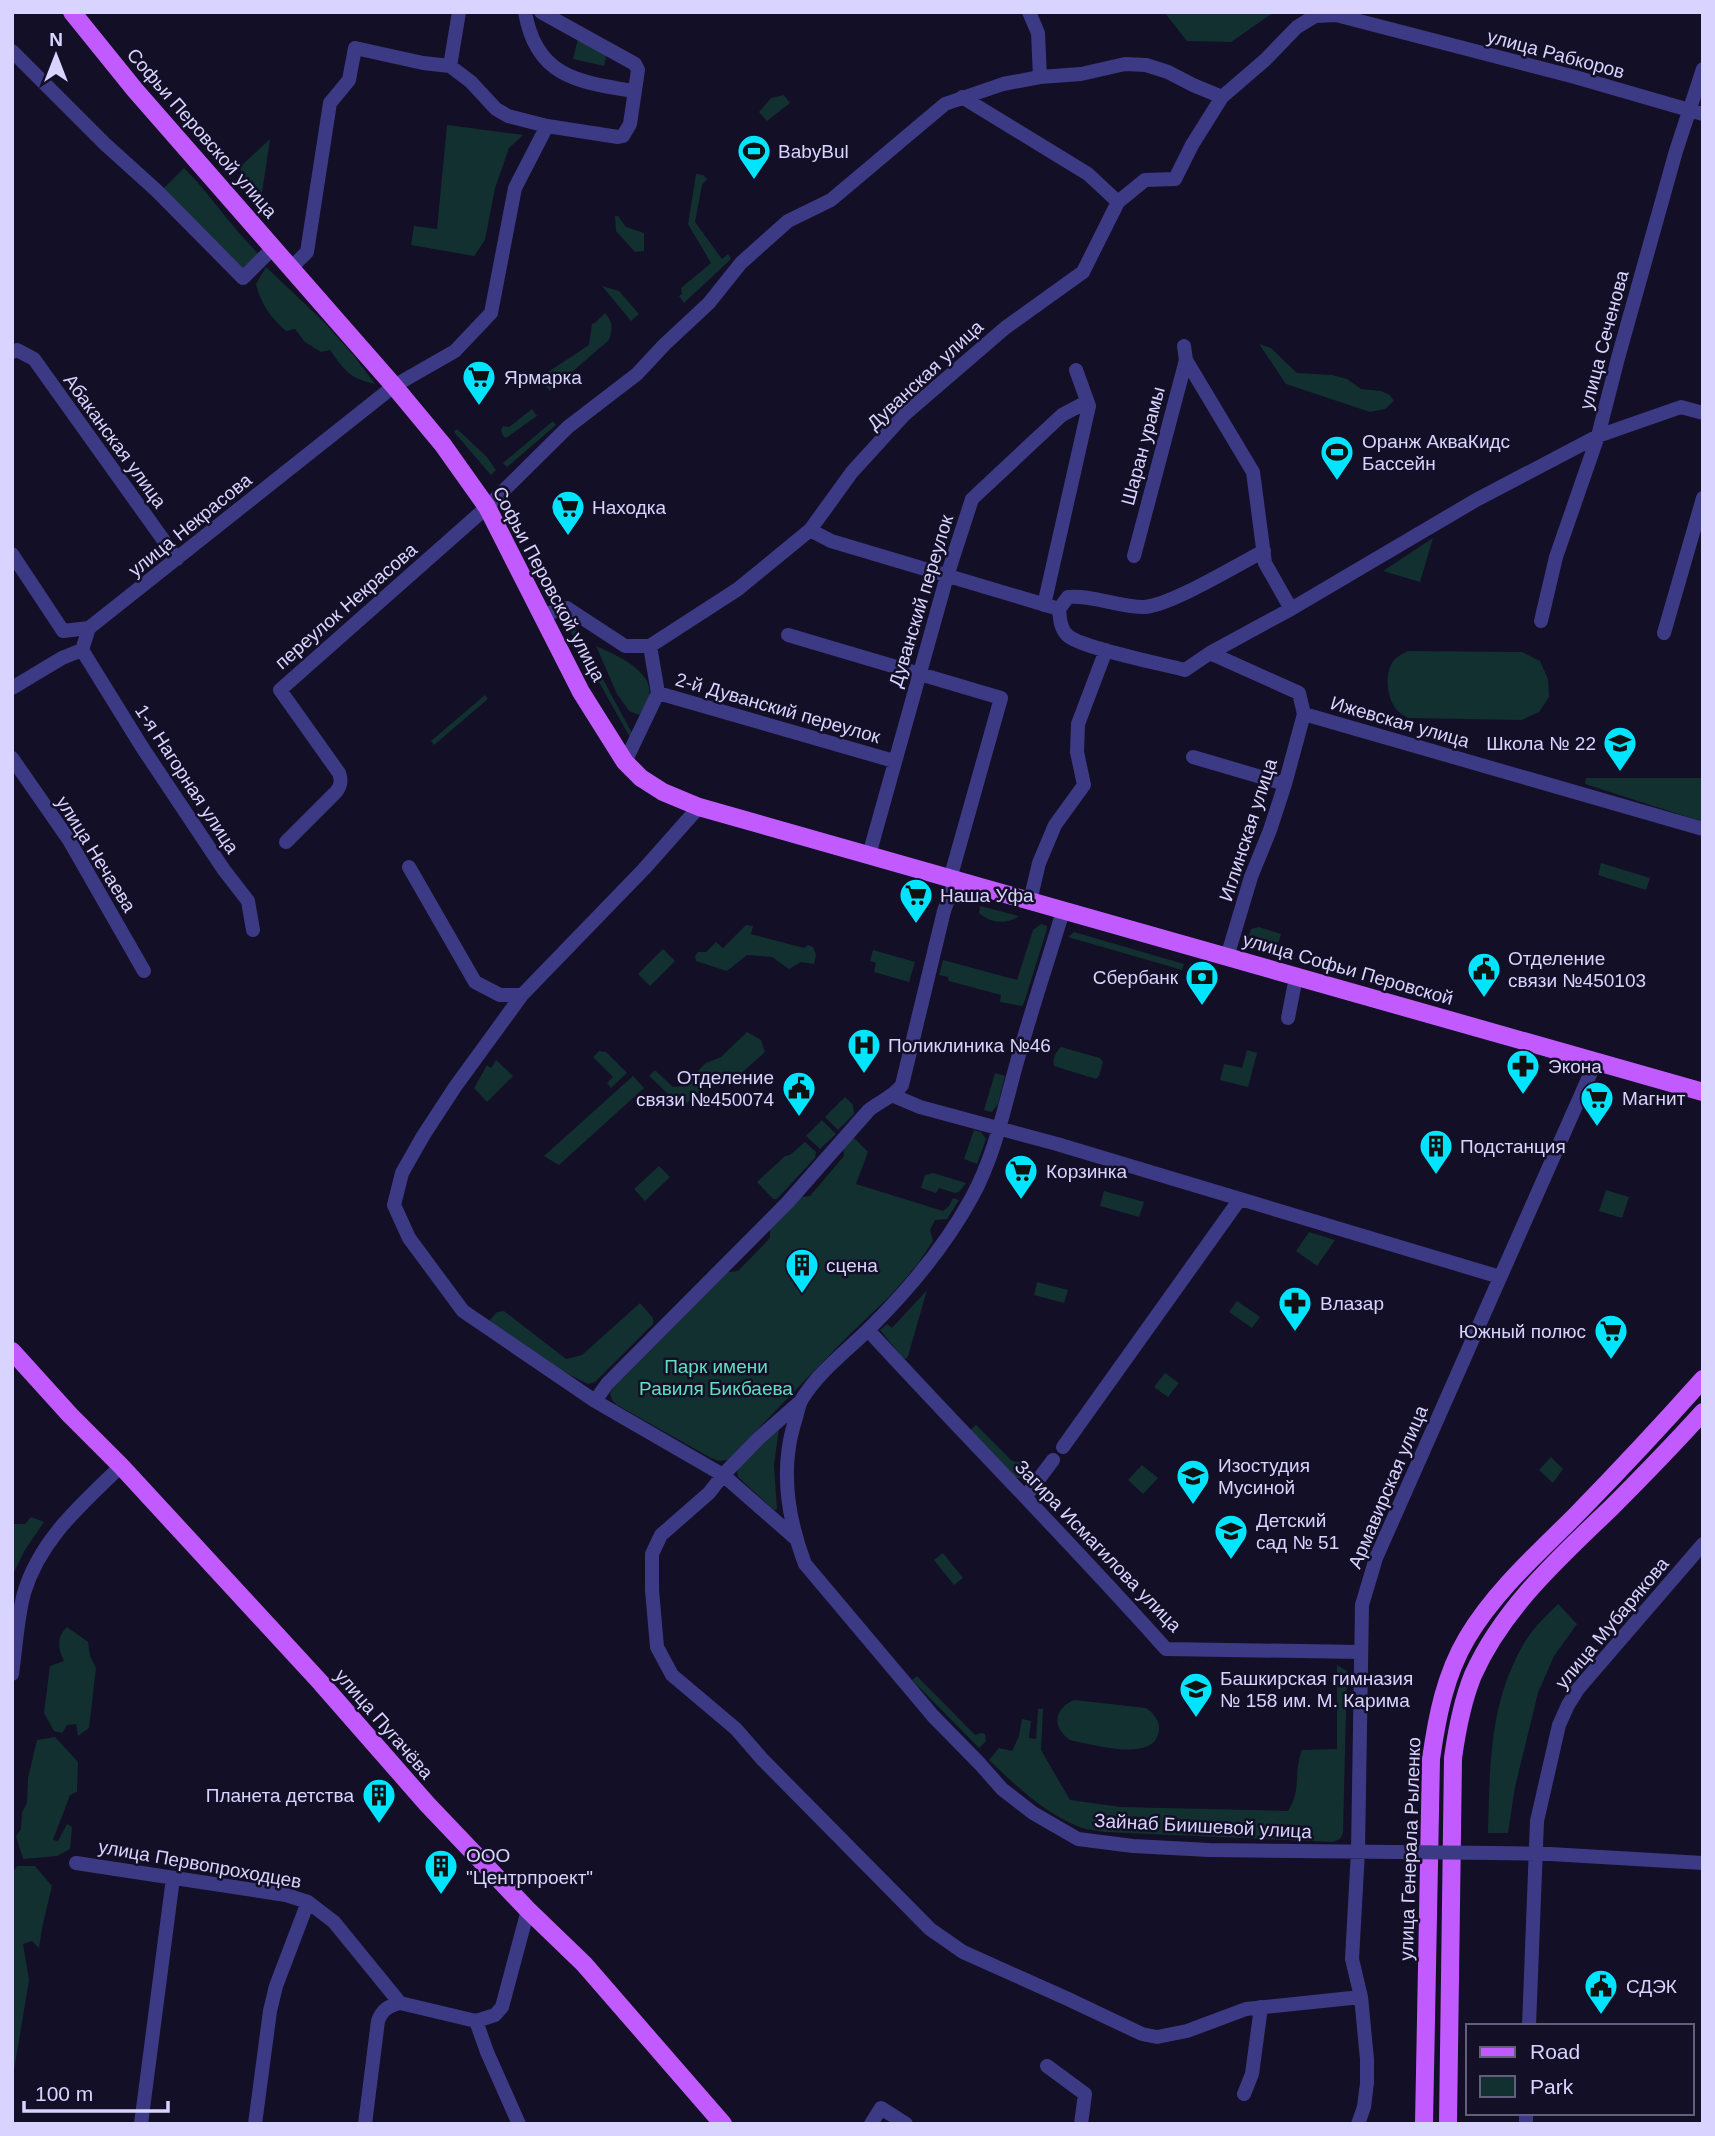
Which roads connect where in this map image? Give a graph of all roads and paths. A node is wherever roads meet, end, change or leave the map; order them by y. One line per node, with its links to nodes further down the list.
1 (72, 12): 16 (main road, Софьи Перовской улица)
2 (459, 12): 7 (street)
3 (525, 12): 10 (street)
4 (541, 12): 10 (street)
5 (1029, 12): 9 (street)
6 (13, 54): 16 (street)
7 (450, 66): 14 (street); 17 (street)
8 (1703, 69): 13 (street, улица Сеченова)
9 (1040, 77): 11 (street); 12 (street)
10 (634, 91): 14 (street)
11 (962, 97): 15 (street); 25 (street)
12 (1222, 97): 13 (street, улица Рабкоров); 15 (street, Дуванская улица)
13 (1696, 112): 23 (street, улица Сеченова)
14 (547, 126): 20 (street, улица Некрасова)
15 (1118, 202): 26 (street, Дуванская улица)
16 (273, 248): 17 (main road, Софьи Перовской улица)
17 (291, 268): 20 (main road, Софьи Перовской улица)
18 (15, 351): 30 (street, Абаканская улица)
19 (1076, 370): 21 (street)
20 (394, 386): 25 (main road, Софьи Перовской улица); 30 (street, улица Некрасова)
21 (1089, 406): 31 (street, Дуванский переулок); 32 (street)
22 (1703, 413): 23 (street)
23 (1598, 436): 34 (street); 36 (street, улица Сеченова)
24 (1703, 498): 38 (street)
25 (487, 507): 35 (main road, Софьи Перовской улица); 55 (street, переулок Некрасова)
26 (810, 530): 31 (street); 40 (street, Дуванская улица)
27 (1264, 551): 29 (street, Шаран урамы); 33 (street); 34 (street)
28 (12, 554): 37 (street)
29 (1134, 556)
30 (177, 559): 37 (street, улица Некрасова)
31 (947, 576): 32 (street); 44 (street, Дуванский переулок)
32 (1044, 605): 33 (street)
33 (1059, 609): 42 (street)
34 (1291, 609): 43 (street)
35 (542, 615): 40 (street); 51 (main road, Софьи Перовской улица)
36 (1541, 621)
37 (89, 628): 41 (street)
38 (1664, 633)
39 (788, 635): 44 (street)
40 (649, 646): 46 (street, 2-й Дуванский переулок)
41 (82, 650): 45 (street); 61 (street, 1-я Нагорная улица)
42 (1106, 650): 43 (street); 59 (street)
43 (1210, 653): 47 (street, Ижевская улица)
44 (919, 673): 50 (street, Дуванский переулок); 58 (street)
45 (12, 688)
46 (658, 693): 50 (street, 2-й Дуванский переулок); 51 (street)
47 (1304, 714): 52 (street, Иглинская улица); 54 (street, Ижевская улица)
48 (1192, 757): 52 (street)
49 (12, 758): 63 (street, улица Нечаева)
50 (894, 761): 56 (street, Дуванский переулок)
51 (625, 762): 53 (main road, Софьи Перовской улица)
52 (1285, 784): 62 (street, Иглинская улица)
53 (699, 807): 56 (main road, Софьи Перовской улица); 65 (street, Зайнаб Биишевой улица)
54 (1703, 829)
55 (286, 842)
56 (869, 855): 58 (main road, Софьи Перовской улица)
57 (409, 867): 65 (street)
58 (952, 880): 59 (main road, Софьи Перовской улица); 69 (street)
59 (1030, 901): 60 (main road, Софьи Перовской улица)
60 (1063, 911): 62 (main road, улица Софьи Перовской); 70 (street, Зайнаб Биишевой улица)
61 (253, 930)
62 (1227, 957): 64 (main road, улица Софьи Перовской)
63 (144, 971)
64 (1296, 977): 66 (street); 67 (main road, улица Софьи Перовской)
65 (522, 995): 76 (street, Зайнаб Биишевой улица)
66 (1289, 1018)
67 (1595, 1063): 68 (main road, улица Софьи Перовской); 72 (street, Армавирская улица)
68 (1703, 1092)
69 (894, 1096): 70 (street); 76 (street)
70 (999, 1128): 71 (street); 73 (street, Зайнаб Биишевой улица)
71 (1240, 1199): 72 (street); 79 (street)
72 (1500, 1277): 87 (street, Армавирская улица)
73 (868, 1330): 77 (street, Зайнаб Биишевой улица); 83 (street, Загира Исмагилова улица)
74 (12, 1352): 81 (main road, улица Пугачёва)
75 (1703, 1379): 112 (main road, улица Генерала Рыленко)
76 (595, 1401): 82 (street, Зайнаб Биишевой улица)
77 (801, 1401): 82 (street); 84 (street, Зайнаб Биишевой улица)
78 (1703, 1412): 113 (main road, улица Генерала Рыленко)
79 (1063, 1447)
80 (1053, 1460): 83 (street)
81 (121, 1466): 86 (street); 95 (main road, улица Пугачёва)
82 (723, 1475): 84 (street, Зайнаб Биишевой улица); 98 (street)
83 (1026, 1496): 87 (street, Загира Исмагилова улица)
84 (795, 1538): 89 (street, Зайнаб Биишевой улица)
85 (1703, 1544): 90 (street, улица Мубарякова)
86 (15, 1634): 88 (street)
87 (1361, 1651): 89 (street, Армавирская улица)
88 (12, 1674)
89 (1358, 1851): 90 (street, Зайнаб Биишевой улица, bridge); 96 (street, Армавирская улица)
90 (1535, 1854): 92 (street, Зайнаб Биишевой улица); 100 (street, улица Мубарякова)
91 (76, 1863): 93 (street, улица Первопроходцев)
92 (1703, 1863)
93 (173, 1878): 94 (street, улица Первопроходцев); 103 (street)
94 (308, 1902): 97 (street, улица Первопроходцев); 104 (street)
95 (528, 1910): 99 (street); 107 (main road, улица Пугачёва)
96 (1361, 1997): 98 (street); 111 (street, Армавирская улица)
97 (400, 2003): 99 (street); 105 (street)
98 (1261, 2007): 102 (street)
99 (476, 2021): 106 (street)
100 (1529, 2024)
101 (1047, 2066): 110 (street)
102 (1244, 2094)
103 (141, 2124)
104 (254, 2124)
105 (366, 2124)
106 (519, 2124)
107 (723, 2124)
108 (871, 2124): 109 (street)
109 (906, 2124)
110 (1081, 2124)
111 (1358, 2124)
112 (1423, 2124)
113 (1448, 2124)

